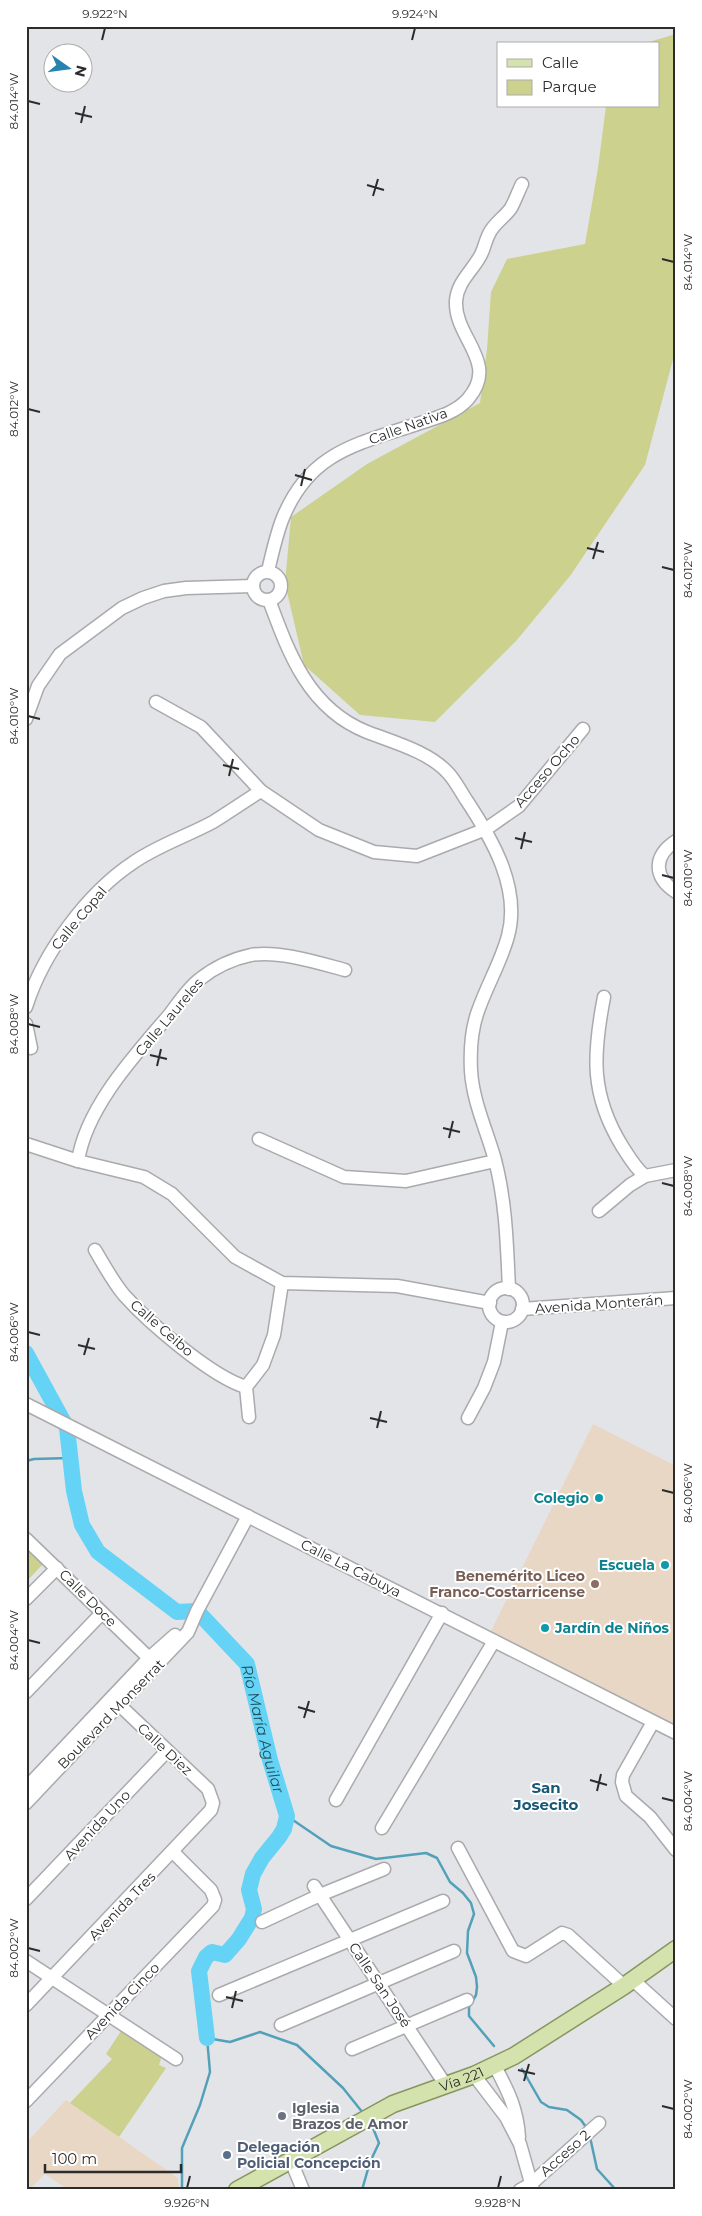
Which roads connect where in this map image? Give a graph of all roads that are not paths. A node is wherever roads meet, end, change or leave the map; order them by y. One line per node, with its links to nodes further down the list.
1 (522, 184): 2 (street, Calle Nativa)
2 (268, 571): 3 (street); 4 (street)
3 (253, 586): 4 (street); 6 (street)
4 (269, 600): 9 (street)
5 (156, 702): 8 (street, Acceso Ocho)
6 (26, 720)
7 (583, 729): 9 (street, Acceso Ocho)
8 (261, 791): 9 (street, Acceso Ocho); 14 (street, Calle Copal)
9 (486, 829): 20 (street)
10 (676, 841): 11 (street)
11 (676, 892)
12 (345, 970): 19 (street, Calle Laureles)
13 (604, 996): 22 (street)
14 (26, 1007)
15 (26, 1024): 16 (street)
16 (31, 1048)
17 (259, 1139): 20 (street)
18 (26, 1144): 19 (street)
19 (78, 1161): 25 (street)
20 (495, 1161): 26 (street)
21 (676, 1170): 22 (street)
22 (645, 1176): 23 (street)
23 (599, 1211)
24 (95, 1250): 31 (street, Calle Ceibo)
25 (282, 1282): 28 (street); 31 (street)
26 (509, 1289): 28 (street); 29 (street)
27 (676, 1298): 29 (street, Avenida Monterán)
28 (490, 1303): 30 (street)
29 (522, 1309): 30 (street)
30 (502, 1322): 34 (street)
31 (246, 1387): 33 (street)
32 (26, 1404): 35 (street, Calle La Cabuya)
33 (250, 1417)
34 (468, 1418)
35 (248, 1516): 40 (street, Calle La Cabuya); 41 (street, Boulevard Monserrat)
36 (26, 1539): 37 (street, Calle Doce)
37 (57, 1568): 38 (street); 39 (street, Calle Doce)
38 (26, 1599)
39 (102, 1613): 43 (street, Calle Doce); 44 (street)
40 (442, 1613): 42 (street, Calle La Cabuya); 50 (street)
41 (191, 1623): 43 (street, Boulevard Monserrat); 45 (street, Boulevard Monserrat)
42 (494, 1641): 46 (street, Calle La Cabuya); 53 (street)
43 (149, 1658): 45 (street, Boulevard Monserrat)
44 (26, 1692)
45 (115, 1701): 48 (street, Calle Diez); 49 (street, Boulevard Monserrat); 51 (street, Boulevard Monserrat)
46 (653, 1722): 47 (street, Calle La Cabuya); 55 (street)
47 (676, 1733)
48 (167, 1751): 52 (street, Calle Diez); 59 (street, Avenida Uno)
49 (26, 1788)
50 (336, 1800)
51 (26, 1802)
52 (213, 1803): 56 (street, Avenida Tres)
53 (382, 1828)
54 (458, 1848): 68 (street)
55 (676, 1850)
56 (173, 1852): 66 (street, Avenida Tres); 72 (street, Avenida Cinco)
57 (384, 1869): 58 (street)
58 (317, 1890): 61 (street); 62 (street, Calle San José)
59 (26, 1899)
60 (443, 1900): 62 (street)
61 (262, 1922)
62 (350, 1940): 67 (street, Calle San José); 69 (street)
63 (676, 1949): 68 (main road, Vía 221)
64 (454, 1951): 67 (street)
65 (26, 1961): 66 (street)
66 (52, 1978): 71 (street, Avenida Tres); 72 (street)
67 (379, 1983): 74 (street); 75 (street, Calle San José)
68 (628, 1983): 73 (street); 78 (main road, Vía 221)
69 (219, 1995)
70 (467, 2000): 75 (street)
71 (26, 2005)
72 (108, 2015): 77 (street); 81 (street, Avenida Cinco)
73 (676, 2019)
74 (281, 2025)
75 (407, 2026): 76 (street); 80 (street, Calle San José)
76 (352, 2049)
77 (176, 2059)
78 (495, 2066): 79 (main road, Vía 221); 83 (street)
79 (474, 2075): 80 (main road, Vía 221); 83 (street)
80 (445, 2084): 84 (main road, Vía 221)
81 (26, 2102)
82 (599, 2123): 85 (street, Acceso 2)
83 (520, 2144): 85 (street)
84 (291, 2161): 86 (main road, Vía 221); 87 (street)
85 (528, 2188)
86 (237, 2190)
87 (303, 2190)

